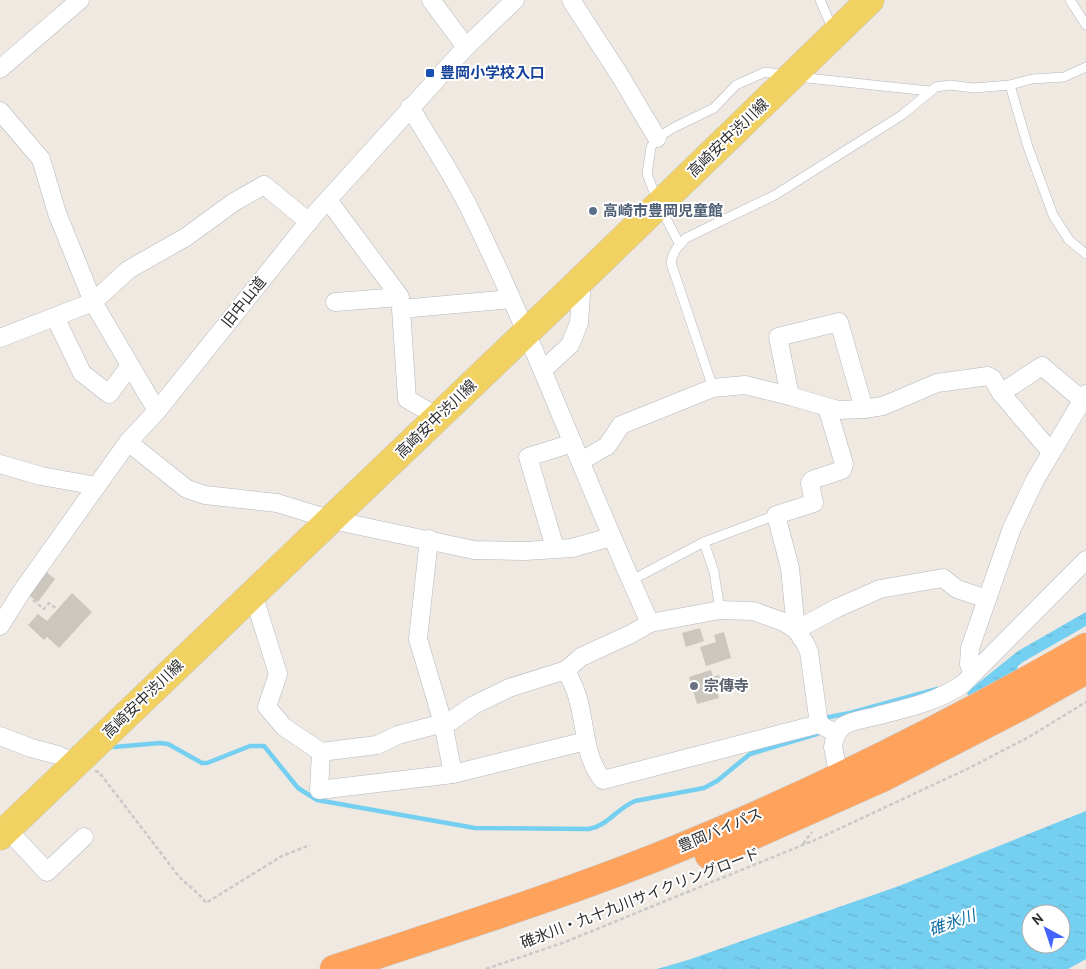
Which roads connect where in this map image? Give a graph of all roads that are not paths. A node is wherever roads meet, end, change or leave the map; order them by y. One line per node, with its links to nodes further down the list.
1 (80, 0): 12 (street)
2 (431, 0): 10 (street)
3 (515, 0): 10 (street, 旧中山道)
4 (571, 0): 18 (street)
5 (820, 0): 9 (lane)
6 (870, 0): 9 (main road, 高崎安中渋川線)
7 (1070, 0): 8 (lane)
8 (1086, 25)
9 (835, 34): 13 (main road, 高崎安中渋川線)
10 (466, 47): 16 (street, 旧中山道)
11 (1086, 67): 14 (lane)
12 (0, 69)
13 (792, 76): 15 (lane); 18 (lane); 20 (main road, 高崎安中渋川線)
14 (1010, 84): 15 (lane); 23 (lane)
15 (929, 91): 22 (lane)
16 (410, 108): 19 (street, 旧中山道); 25 (street)
17 (0, 111): 26 (street)
18 (658, 138): 20 (lane)
19 (328, 200): 21 (street, 旧中山道); 27 (street)
20 (659, 205): 22 (lane); 24 (main road, 高崎安中渋川線)
21 (309, 222): 26 (street); 39 (street, 旧中山道)
22 (680, 245): 33 (lane)
23 (1086, 254)
24 (582, 280): 29 (main road, 高崎安中渋川線); 32 (street)
25 (512, 299): 29 (street); 40 (street)
26 (93, 302): 28 (street); 31 (street)
27 (335, 302)
28 (55, 317): 30 (street); 31 (street)
29 (527, 332): 32 (street); 40 (main road, 高崎安中渋川線)
30 (0, 338)
31 (130, 366): 39 (street)
32 (543, 370): 42 (street)
33 (713, 388): 35 (street); 44 (street)
34 (1001, 393): 36 (street); 38 (street); 43 (street)
35 (790, 396): 37 (street); 38 (street)
36 (1083, 402): 43 (street)
37 (827, 407): 38 (street); 47 (street)
38 (864, 409)
39 (157, 411): 41 (street, 旧中山道)
40 (438, 418): 48 (main road, 高崎安中渋川線)
41 (128, 442): 46 (street, 旧中山道); 48 (street)
42 (573, 442): 44 (street); 52 (street)
43 (1051, 452): 56 (street)
44 (581, 461): 49 (street)
45 (0, 464): 46 (street)
46 (97, 486): 59 (street, 旧中山道)
47 (776, 515): 51 (lane); 60 (street)
48 (332, 520): 50 (street); 55 (main road, 高崎安中渋川線)
49 (611, 537): 52 (street); 54 (street)
50 (429, 539): 52 (street); 65 (street)
51 (704, 542): 54 (lane); 57 (lane)
52 (555, 548)
53 (1086, 560): 64 (street)
54 (630, 580): 58 (street)
55 (253, 594): 70 (street); 71 (main road, 高崎安中渋川線)
56 (987, 599): 60 (street); 64 (street)
57 (720, 610): 58 (street); 60 (street)
58 (650, 623): 62 (street)
59 (0, 626)
60 (796, 630): 66 (street)
61 (1086, 647): 73 (highway, 豊岡バイパス)
62 (566, 670): 65 (street); 69 (street)
63 (1086, 670): 73 (highway, 豊岡バイパス)
64 (973, 674): 67 (street)
65 (443, 723): 70 (street); 72 (street)
66 (819, 724): 67 (street); 69 (street)
67 (837, 734): 73 (street)
68 (0, 736): 71 (street)
69 (586, 741): 72 (street)
70 (321, 752): 72 (street)
71 (75, 764): 74 (main road, 高崎安中渋川線)
72 (453, 774)
73 (839, 794): 76 (highway, 豊岡バイパス); 77 (highway, 豊岡バイパス)
74 (3, 833): 75 (street)
75 (84, 837)
76 (334, 969)
77 (393, 969)

